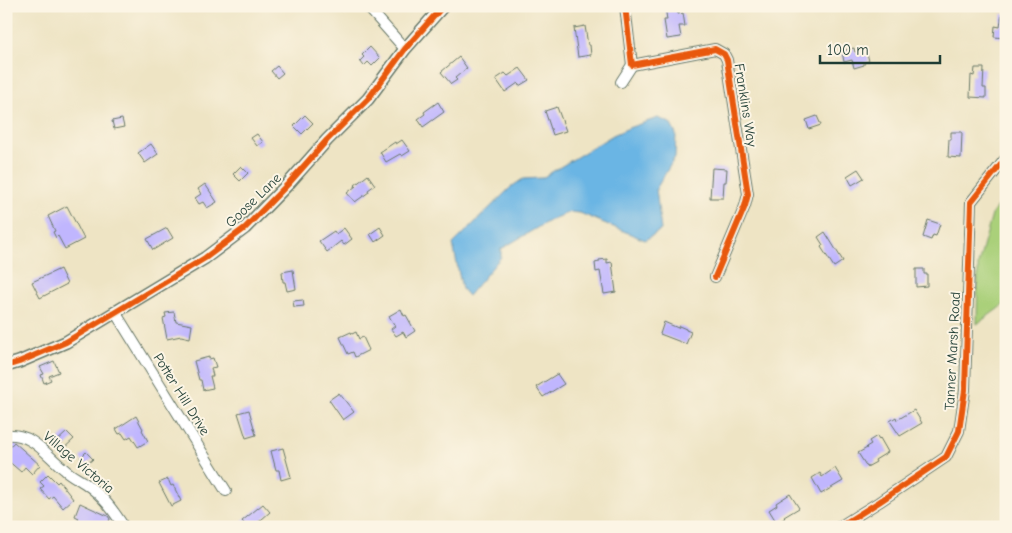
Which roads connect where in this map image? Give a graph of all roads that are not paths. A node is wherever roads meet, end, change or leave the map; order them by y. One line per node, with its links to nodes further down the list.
1 (367, 6): 4 (street)
2 (443, 6): 4 (street, Goose Lane)
3 (625, 6): 5 (street)
4 (405, 49): 9 (street, Goose Lane)
5 (632, 65): 6 (street); 8 (street, Franklins Way)
6 (622, 82)
7 (1006, 158): 14 (street, Tanner Marsh Road)
8 (715, 277)
9 (115, 312): 10 (street, Goose Lane); 12 (street, Potter Hill Drive)
10 (6, 366)
11 (6, 435): 13 (street, Village Victoria)
12 (226, 491)
13 (124, 527)
14 (839, 527)

